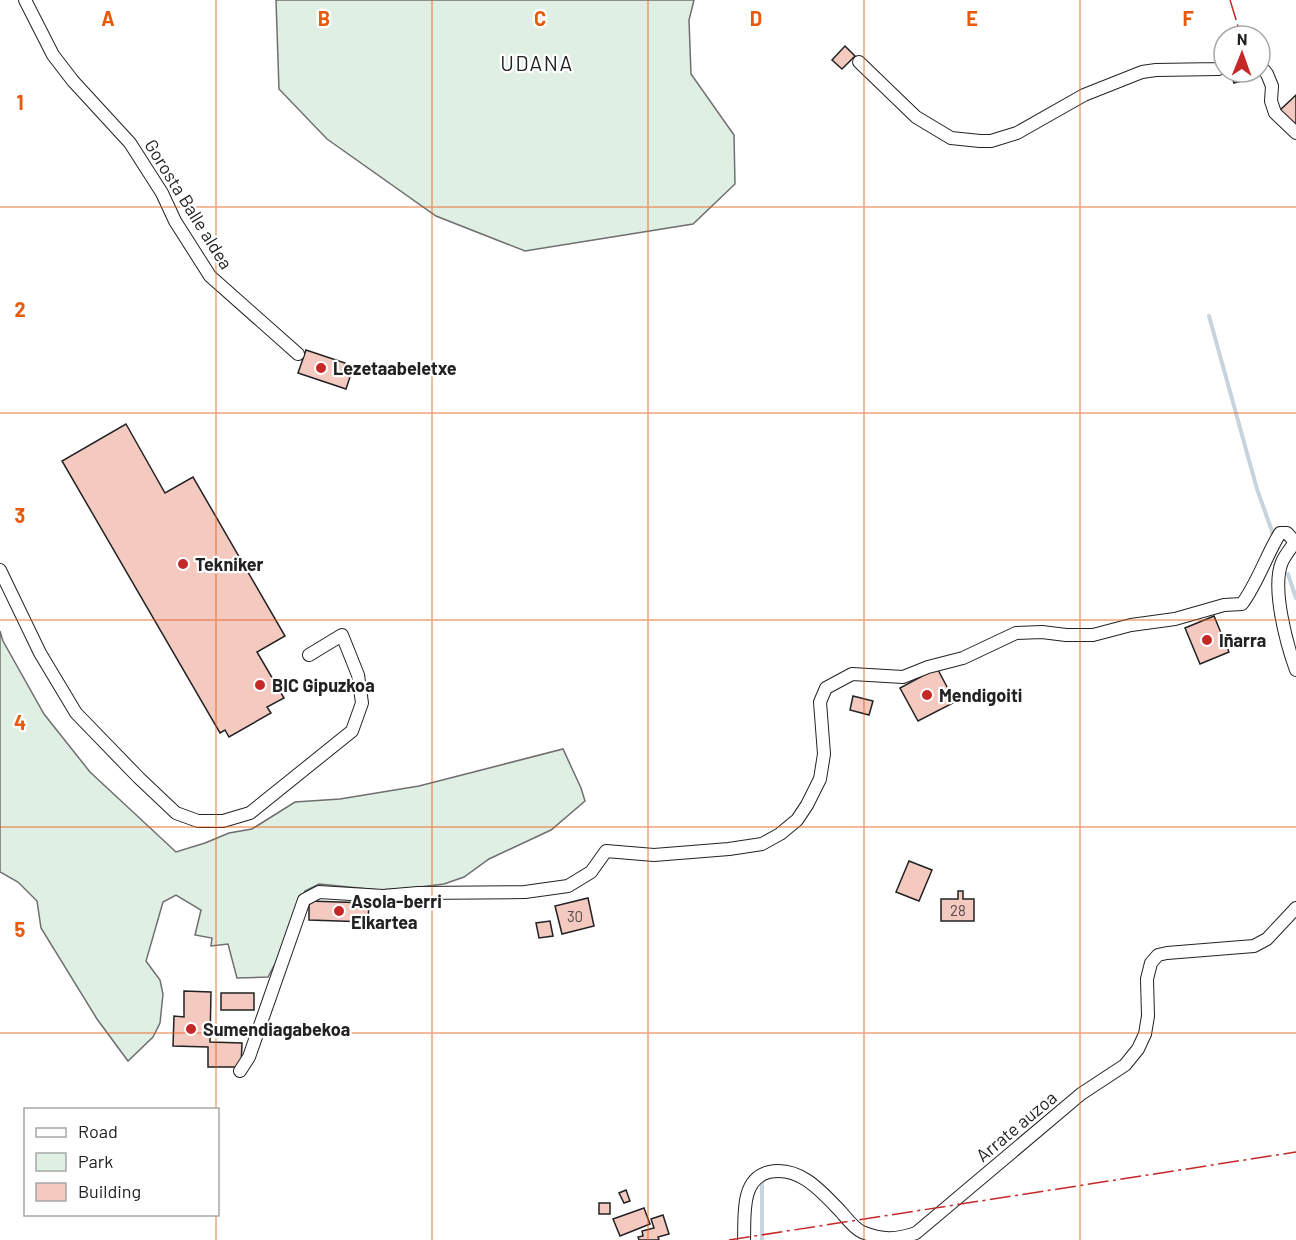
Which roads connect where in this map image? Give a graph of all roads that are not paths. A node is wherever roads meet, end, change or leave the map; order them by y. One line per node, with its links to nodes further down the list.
1 (26, 0): 6 (street, Gorosta Balle aldea)
2 (859, 62): 3 (street)
3 (1212, 69)
4 (1271, 84): 5 (street)
5 (1296, 133)
6 (298, 354)
7 (1295, 542): 10 (street); 12 (street)
8 (0, 570): 9 (street)
9 (309, 655)
10 (1296, 670)
11 (1296, 908): 13 (street, Arrate auzoa)
12 (240, 1071)
13 (744, 1240)

